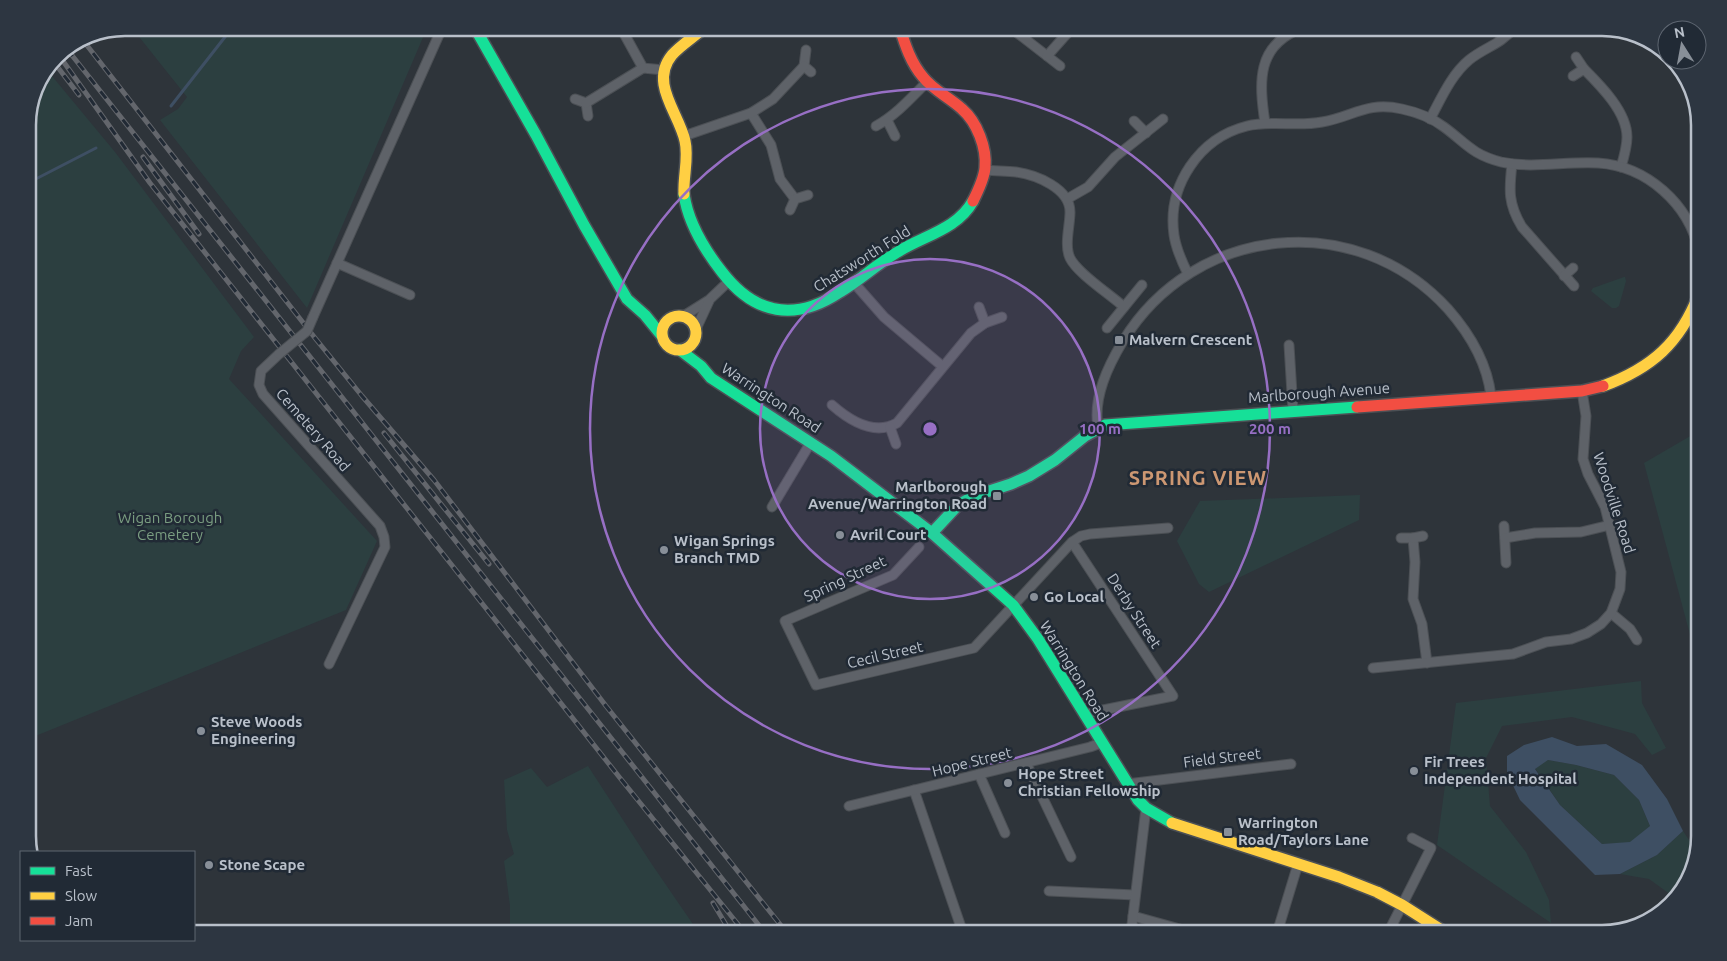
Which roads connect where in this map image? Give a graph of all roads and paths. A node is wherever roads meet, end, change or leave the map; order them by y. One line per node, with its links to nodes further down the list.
1 (438, 36): 40 (street, Cemetery Road)
2 (479, 36): 52 (street)
3 (626, 36): 14 (street)
4 (694, 36): 16 (street)
5 (903, 36): 18 (street, Chatsworth Fold)
6 (1021, 36): 11 (street)
7 (1065, 36): 11 (street)
8 (1285, 36): 27 (street)
9 (1506, 36): 24 (street)
10 (806, 50): 21 (street)
11 (1047, 56): 13 (street)
12 (1576, 57): 15 (street)
13 (1060, 66)
14 (644, 68): 16 (street); 20 (street)
15 (1584, 69): 17 (street); 33 (street)
16 (664, 70): 30 (street, Chatsworth Fold)
17 (1573, 76)
18 (927, 82): 25 (street); 34 (street, Chatsworth Fold)
19 (575, 99): 20 (street)
20 (586, 104): 22 (street)
21 (751, 113): 30 (street); 36 (street)
22 (588, 116)
23 (1163, 119): 29 (street)
24 (1430, 119): 27 (street); 32 (street)
25 (887, 120): 28 (street); 31 (street)
26 (1134, 121): 29 (street)
27 (1264, 123): 42 (street)
28 (876, 126)
29 (1146, 133): 37 (street)
30 (684, 136): 44 (street, Chatsworth Fold)
31 (895, 136)
32 (1512, 164): 33 (street); 43 (street)
33 (1621, 167): 39 (street)
34 (985, 170): 37 (street); 45 (street, Chatsworth Fold)
35 (808, 196): 36 (street)
36 (794, 199): 38 (street)
37 (1067, 199): 51 (street)
38 (790, 210)
39 (1691, 228)
40 (337, 263): 48 (street); 93 (street, Cemetery Road, bridge)
41 (1573, 268): 43 (street)
42 (1188, 274): 65 (street); 71 (street)
43 (1564, 276): 47 (street)
44 (729, 281): 45 (street, Chatsworth Fold); 49 (street)
45 (855, 284): 63 (street)
46 (1142, 285): 51 (street)
47 (1574, 286)
48 (410, 295)
49 (709, 300): 54 (street); 58 (street)
50 (979, 307): 56 (street)
51 (1124, 307): 57 (street)
52 (645, 315): 54 (street); 59 (street)
53 (1691, 316): 64 (street, Marlborough Avenue)
54 (677, 317): 58 (street); 59 (street)
55 (1002, 317): 56 (street)
56 (985, 322): 63 (street)
57 (1107, 328)
58 (695, 334): 61 (street); 62 (street, Warrington Road)
59 (662, 336): 61 (street)
60 (1289, 345): 67 (street)
61 (680, 350): 62 (street, Warrington Road)
62 (702, 366): 72 (street, Warrington Road)
63 (942, 366): 70 (street)
64 (1582, 390): 65 (street, Marlborough Avenue); 75 (street, Woodville Road)
65 (1491, 396): 67 (street, Marlborough Avenue)
66 (832, 405): 68 (street)
67 (1293, 410): 71 (street, Marlborough Avenue)
68 (844, 416): 69 (street); 70 (street)
69 (838, 425)
70 (890, 427): 73 (street)
71 (1098, 427): 78 (street, Marlborough Avenue)
72 (811, 442): 74 (street); 78 (street, Warrington Road)
73 (896, 444)
74 (772, 507)
75 (1610, 525): 82 (street); 89 (street, Woodville Road)
76 (1504, 526): 82 (street)
77 (1168, 528): 83 (street)
78 (932, 533): 88 (street, Warrington Road)
79 (1423, 536): 81 (street)
80 (1401, 538): 81 (street)
81 (1413, 538): 92 (street)
82 (1505, 538): 87 (street)
83 (1072, 542): 88 (street); 95 (street, Derby Street)
84 (919, 547): 86 (street, Spring Street)
85 (903, 549): 86 (street, Spring Street)
86 (912, 554): 90 (street, Spring Street)
87 (1506, 563)
88 (1013, 605): 90 (street, Cecil Street); 95 (street, Warrington Road)
89 (1611, 613): 91 (street); 92 (street, Woodville Road)
90 (785, 621)
91 (1637, 640)
92 (1427, 663): 94 (street, Woodville Road)
93 (329, 664)
94 (1373, 668)
95 (1085, 716): 96 (street, Warrington Road)
96 (1101, 743): 97 (street, Hope Street); 100 (street, Warrington Road)
97 (1026, 763): 99 (street, Hope Street); 106 (street)
98 (1291, 764): 100 (street, Field Street)
99 (979, 774): 101 (street, Hope Street); 104 (street)
100 (1127, 784): 103 (street, Warrington Road)
101 (914, 790): 102 (street, Hope Street); 112 (street)
102 (850, 806)
103 (1146, 808): 107 (street, Warrington Road); 109 (street)
104 (1005, 833)
105 (1412, 838): 110 (street)
106 (1071, 857)
107 (1298, 864): 110 (street, Warrington Road); 115 (street)
108 (1050, 891): 109 (street)
109 (1135, 894): 111 (street)
110 (1402, 905): 116 (street); 117 (street, Warrington Road)
111 (1132, 916): 113 (street); 114 (street)
112 (960, 925)
113 (1132, 925)
114 (1167, 925)
115 (1280, 925)
116 (1392, 925)
117 (1432, 925)

